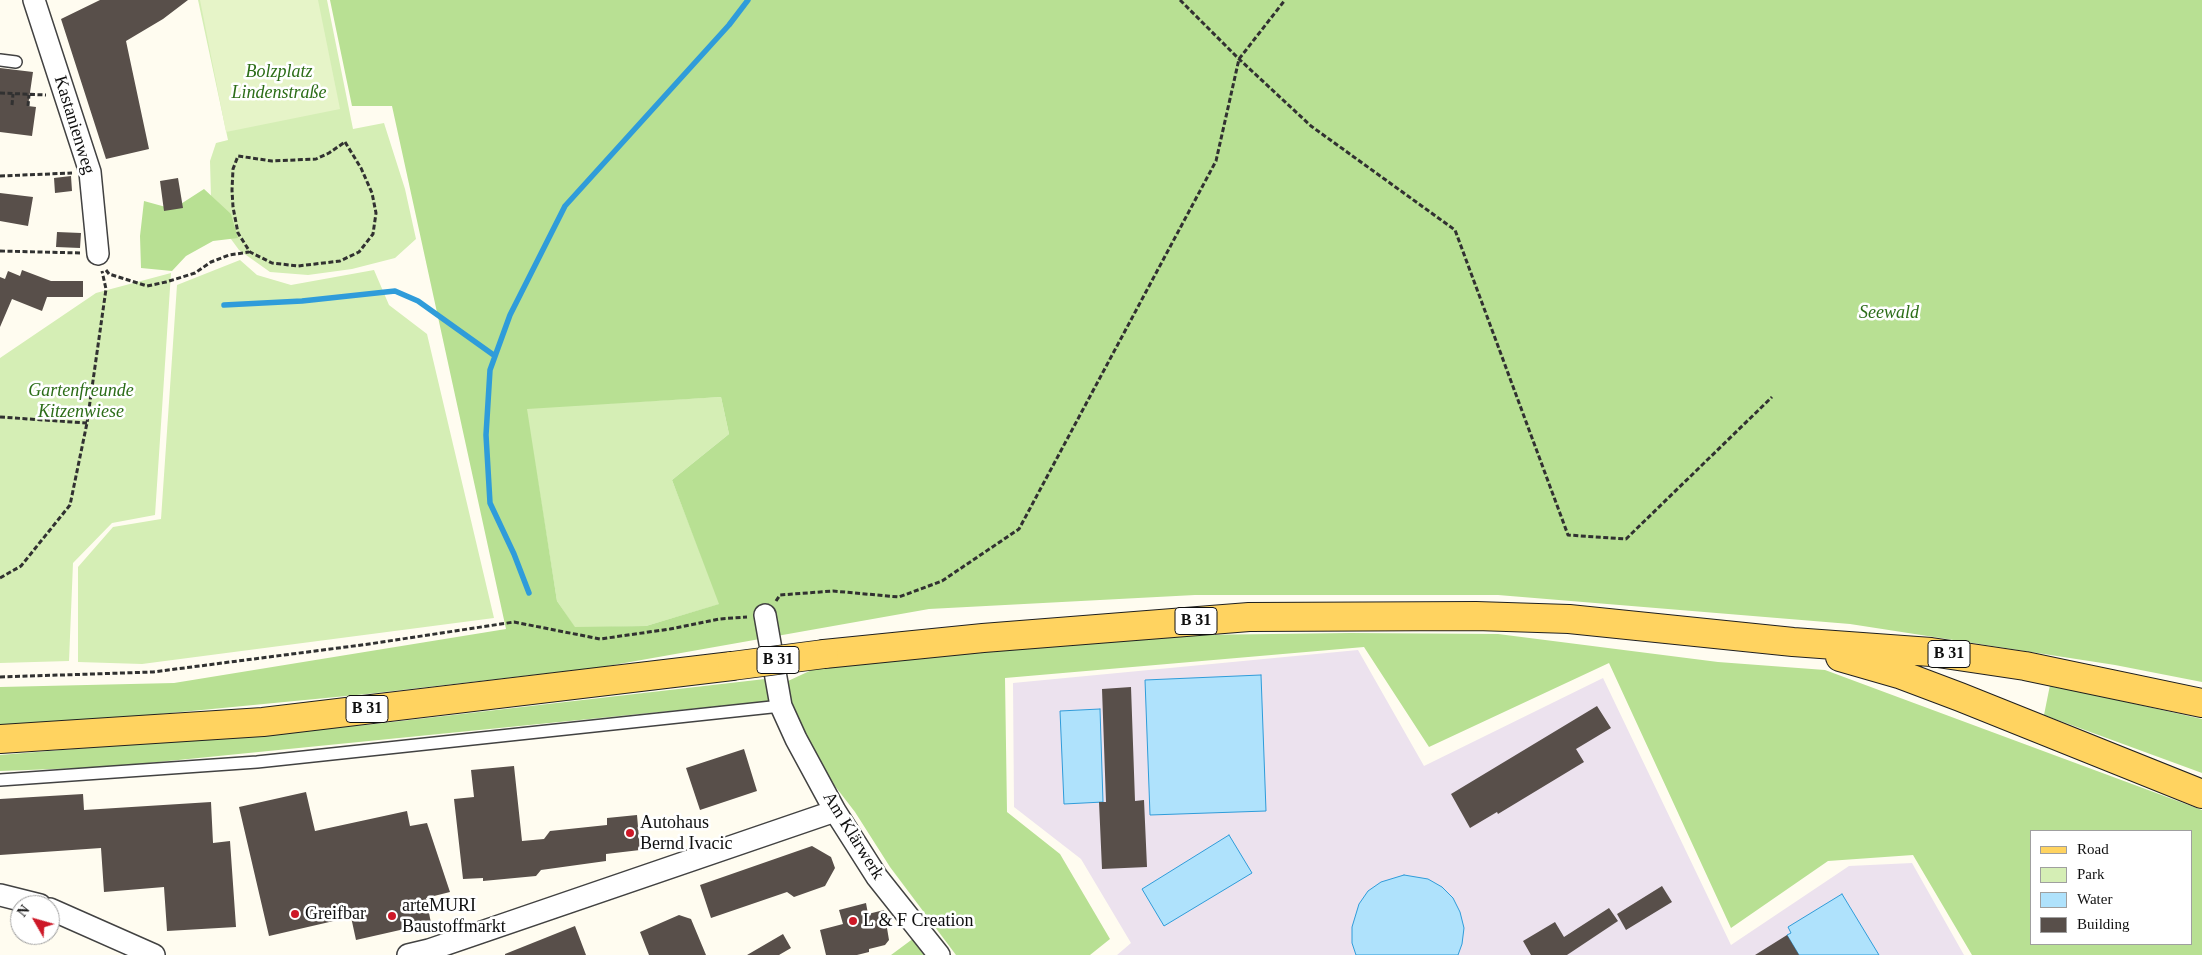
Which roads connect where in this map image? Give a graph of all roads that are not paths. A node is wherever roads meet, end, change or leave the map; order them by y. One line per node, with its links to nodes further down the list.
1 (34, 0): 4 (street, Kastanienweg)
2 (0, 60): 3 (lane)
3 (16, 62)
4 (98, 254)
5 (765, 615): 8 (street, Am Klärwerk)
6 (1793, 642): 7 (main road, B 31); 9 (main road, B 31, bridge); 11 (main road)
7 (2202, 703)
8 (781, 706): 10 (lane); 12 (street, Am Klärwerk)
9 (0, 739)
10 (0, 780)
11 (2202, 794)
12 (835, 811): 15 (street); 16 (street, Am Klärwerk)
13 (60, 914): 14 (street)
14 (154, 955)
15 (408, 955)
16 (939, 955)

